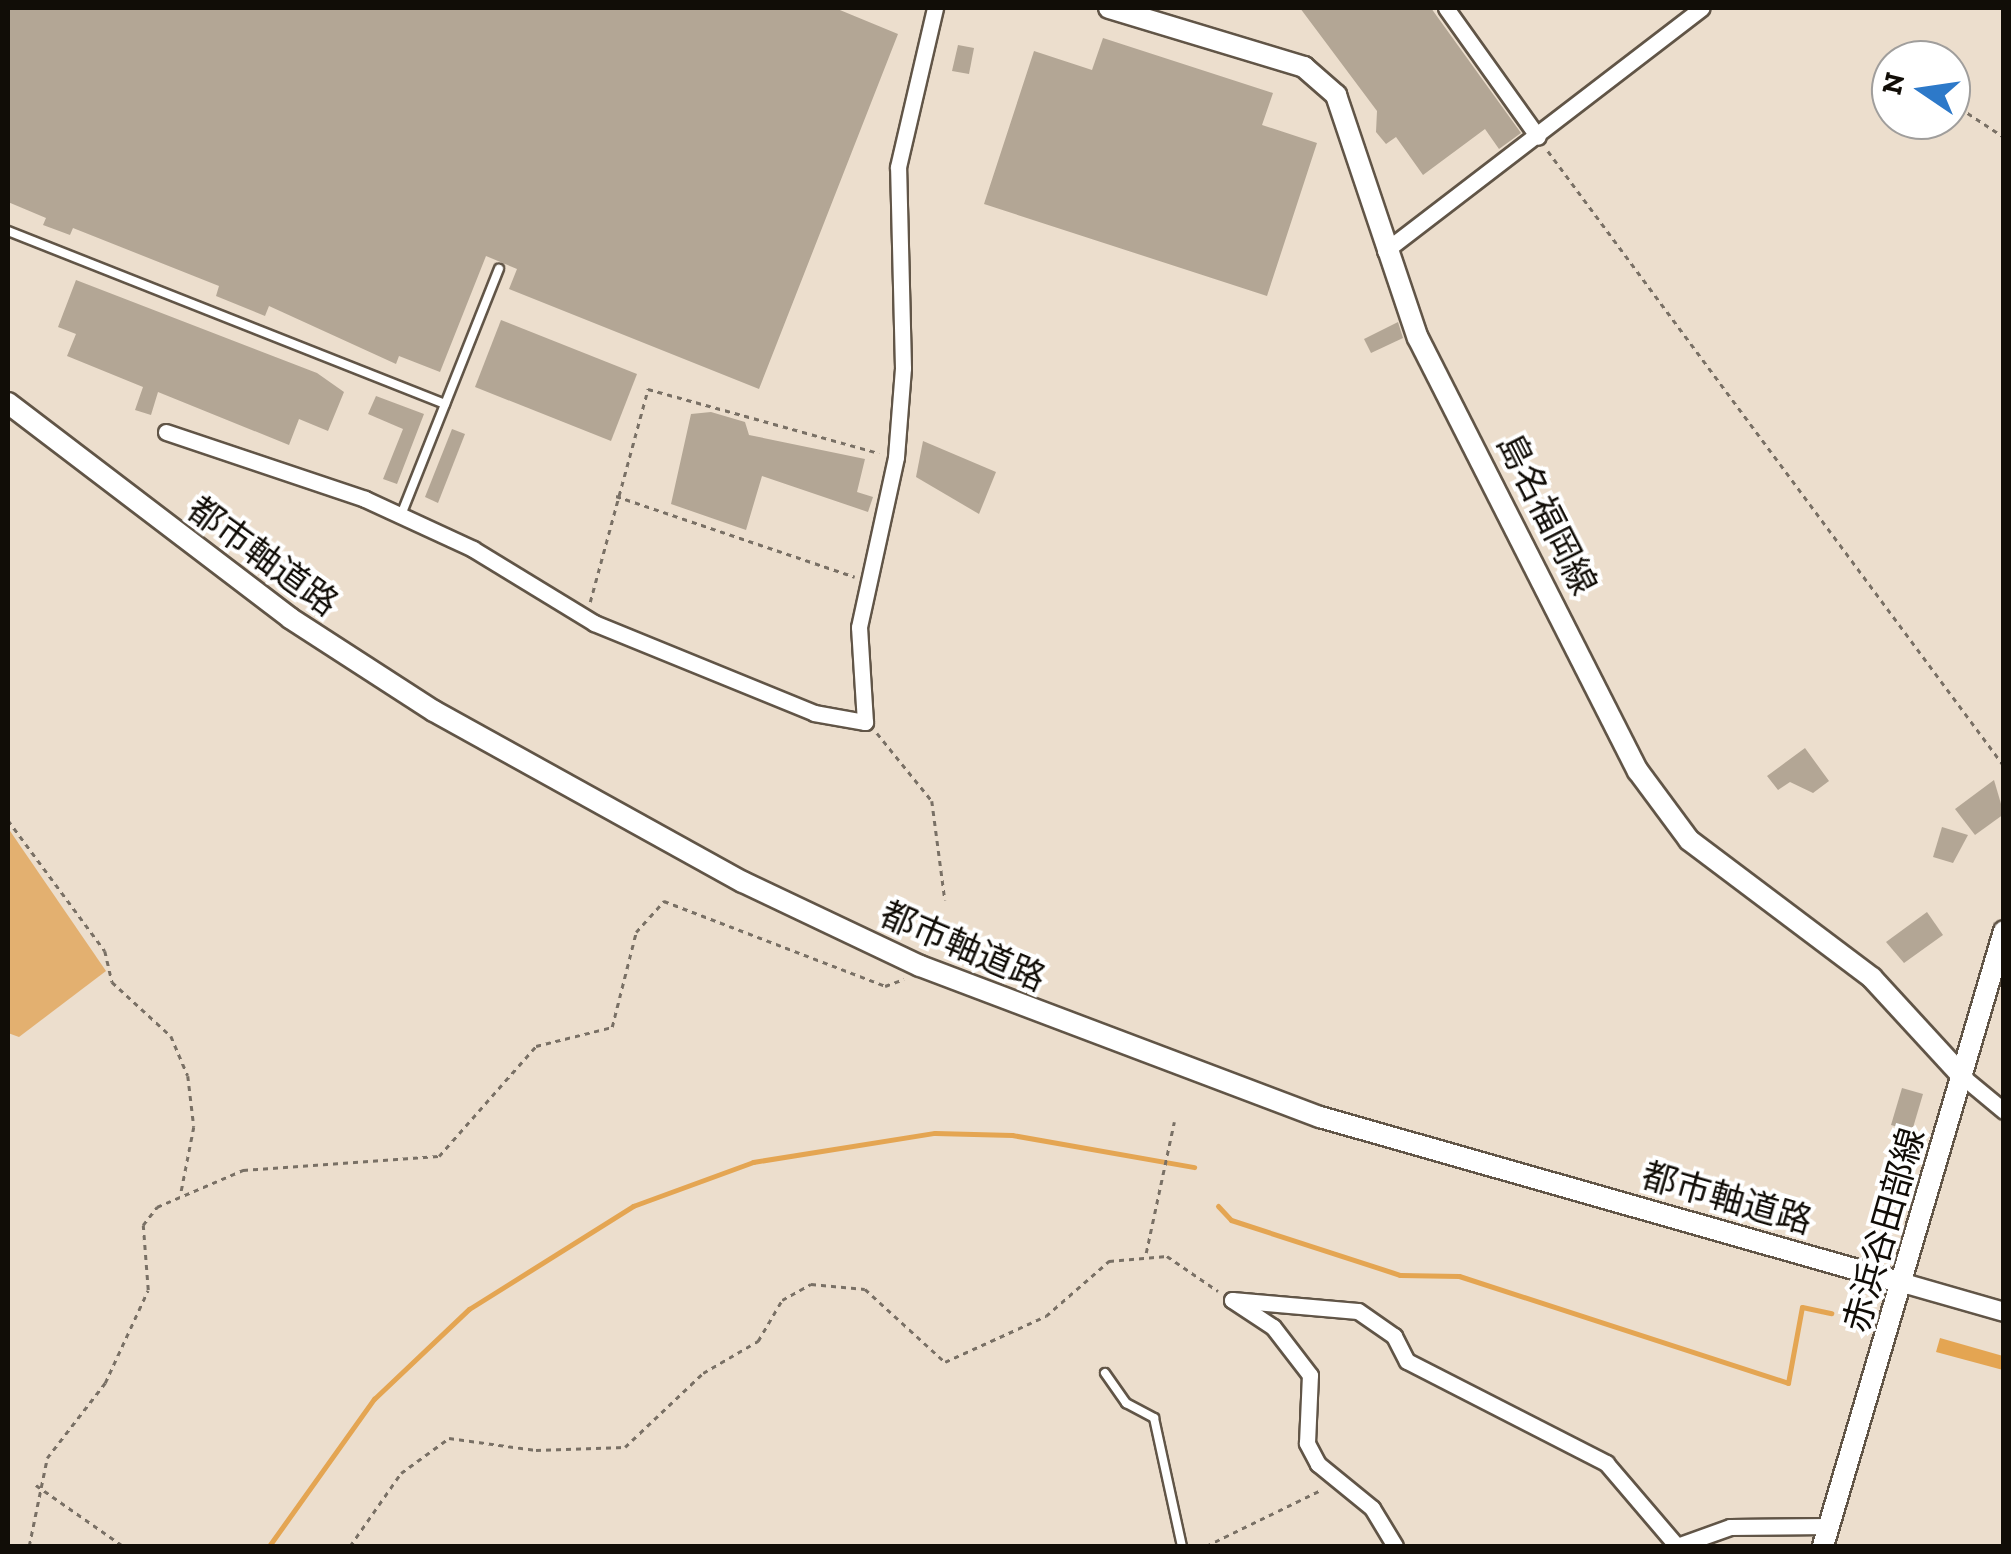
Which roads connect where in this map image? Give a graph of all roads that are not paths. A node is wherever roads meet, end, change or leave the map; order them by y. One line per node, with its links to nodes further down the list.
1 (935, 8): 13 (street)
2 (1109, 8): 5 (main road, 島名福岡線)
3 (1446, 8): 6 (street)
4 (1702, 8): 6 (street)
5 (1135, 12): 8 (main road, 島名福岡線)
6 (1538, 137): 8 (street)
7 (8, 231): 11 (lane)
8 (1385, 251): 15 (main road, 島名福岡線)
9 (499, 269): 11 (lane)
10 (8, 403): 17 (main road, 都市軸道路)
11 (445, 404): 13 (lane)
12 (166, 432): 13 (street)
13 (401, 514)
14 (2004, 931): 15 (main road, 赤浜谷田部線)
15 (1962, 1076): 16 (street); 17 (main road, 赤浜谷田部線)
16 (2004, 1111)
17 (1903, 1283): 18 (street, 都市軸道路); 20 (main road, 赤浜谷田部線)
18 (2004, 1312)
19 (1105, 1373): 21 (lane)
20 (1826, 1536): 22 (street)
21 (1182, 1546)
22 (1395, 1546)

